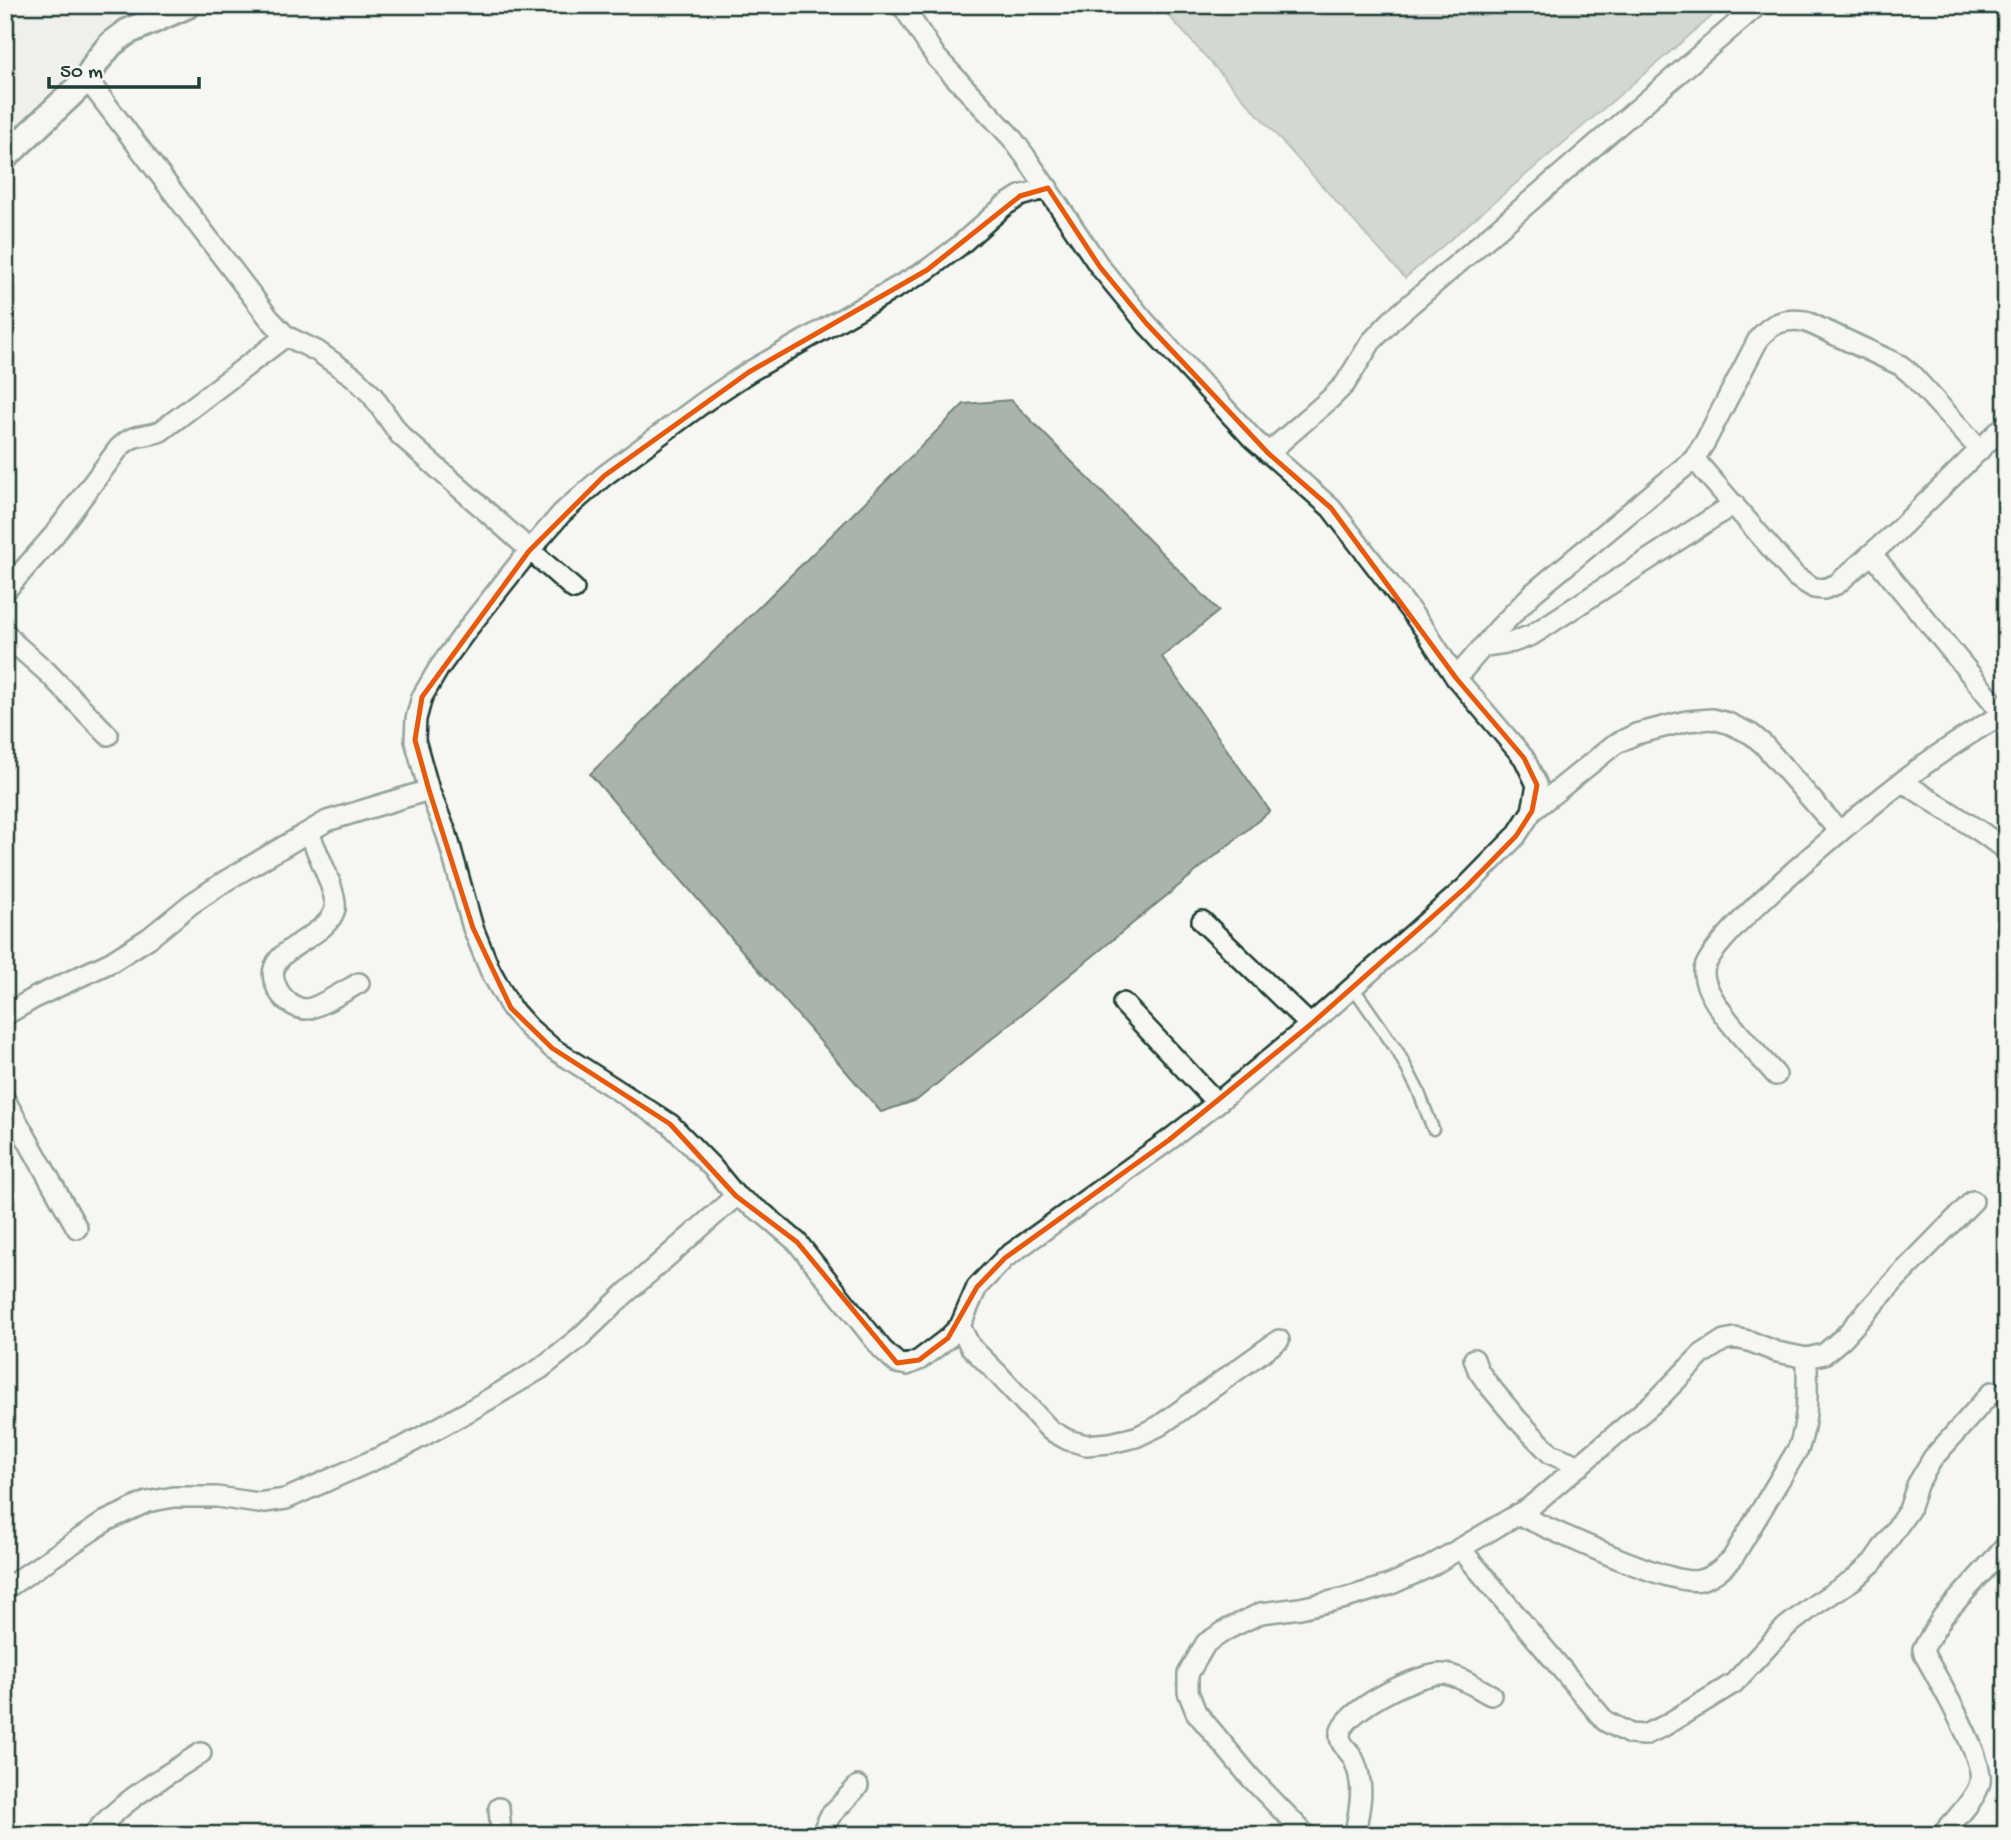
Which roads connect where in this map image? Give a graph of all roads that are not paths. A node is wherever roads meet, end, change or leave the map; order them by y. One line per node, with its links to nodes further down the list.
1 (902, 5): 6 (street)
2 (1758, 5): 10 (street)
3 (177, 7): 4 (street)
4 (87, 79): 5 (street); 7 (street)
5 (5, 157)
6 (1048, 188): 10 (street); 13 (street)
7 (286, 336): 13 (street); 16 (street)
8 (2006, 424): 9 (street)
9 (1980, 450): 11 (street); 14 (street)
10 (1268, 453): 19 (street)
11 (1694, 459): 12 (street); 18 (street)
12 (1734, 504): 14 (street); 18 (street)
13 (529, 551): 15 (street); 23 (street)
14 (1872, 554): 20 (street)
15 (574, 589)
16 (5, 591)
17 (5, 632): 21 (street)
18 (1485, 646): 19 (street)
19 (1456, 678): 24 (street)
20 (2004, 713): 22 (street)
21 (108, 735)
22 (1903, 782): 25 (street); 27 (street)
23 (429, 790): 26 (street); 38 (street)
24 (1532, 811): 25 (street); 30 (street)
25 (1840, 832): 34 (street)
26 (309, 833): 29 (street); 32 (street)
27 (2006, 850)
28 (1202, 921): 33 (street)
29 (359, 983)
30 (1353, 986): 33 (street); 37 (lane)
31 (1122, 1003): 36 (street)
32 (5, 1015)
33 (1310, 1025): 36 (street)
34 (1776, 1074)
35 (5, 1100): 40 (street)
36 (1217, 1103): 41 (street)
37 (1433, 1129)
38 (736, 1196): 41 (street); 50 (street)
39 (1973, 1201): 43 (street)
40 (77, 1228)
41 (960, 1326): 42 (street)
42 (1279, 1340)
43 (1807, 1358): 46 (street); 47 (street)
44 (1474, 1359): 46 (street)
45 (1992, 1392): 49 (street)
46 (1580, 1466): 47 (street)
47 (1517, 1514): 49 (street)
48 (2006, 1546): 60 (street)
49 (1460, 1548): 58 (street)
50 (5, 1589)
51 (1491, 1695): 59 (street)
52 (201, 1753): 55 (street)
53 (858, 1786): 57 (street)
54 (499, 1808): 56 (street)
55 (93, 1835)
56 (501, 1835)
57 (821, 1835)
58 (1306, 1835)
59 (1355, 1835)
60 (1941, 1835)

